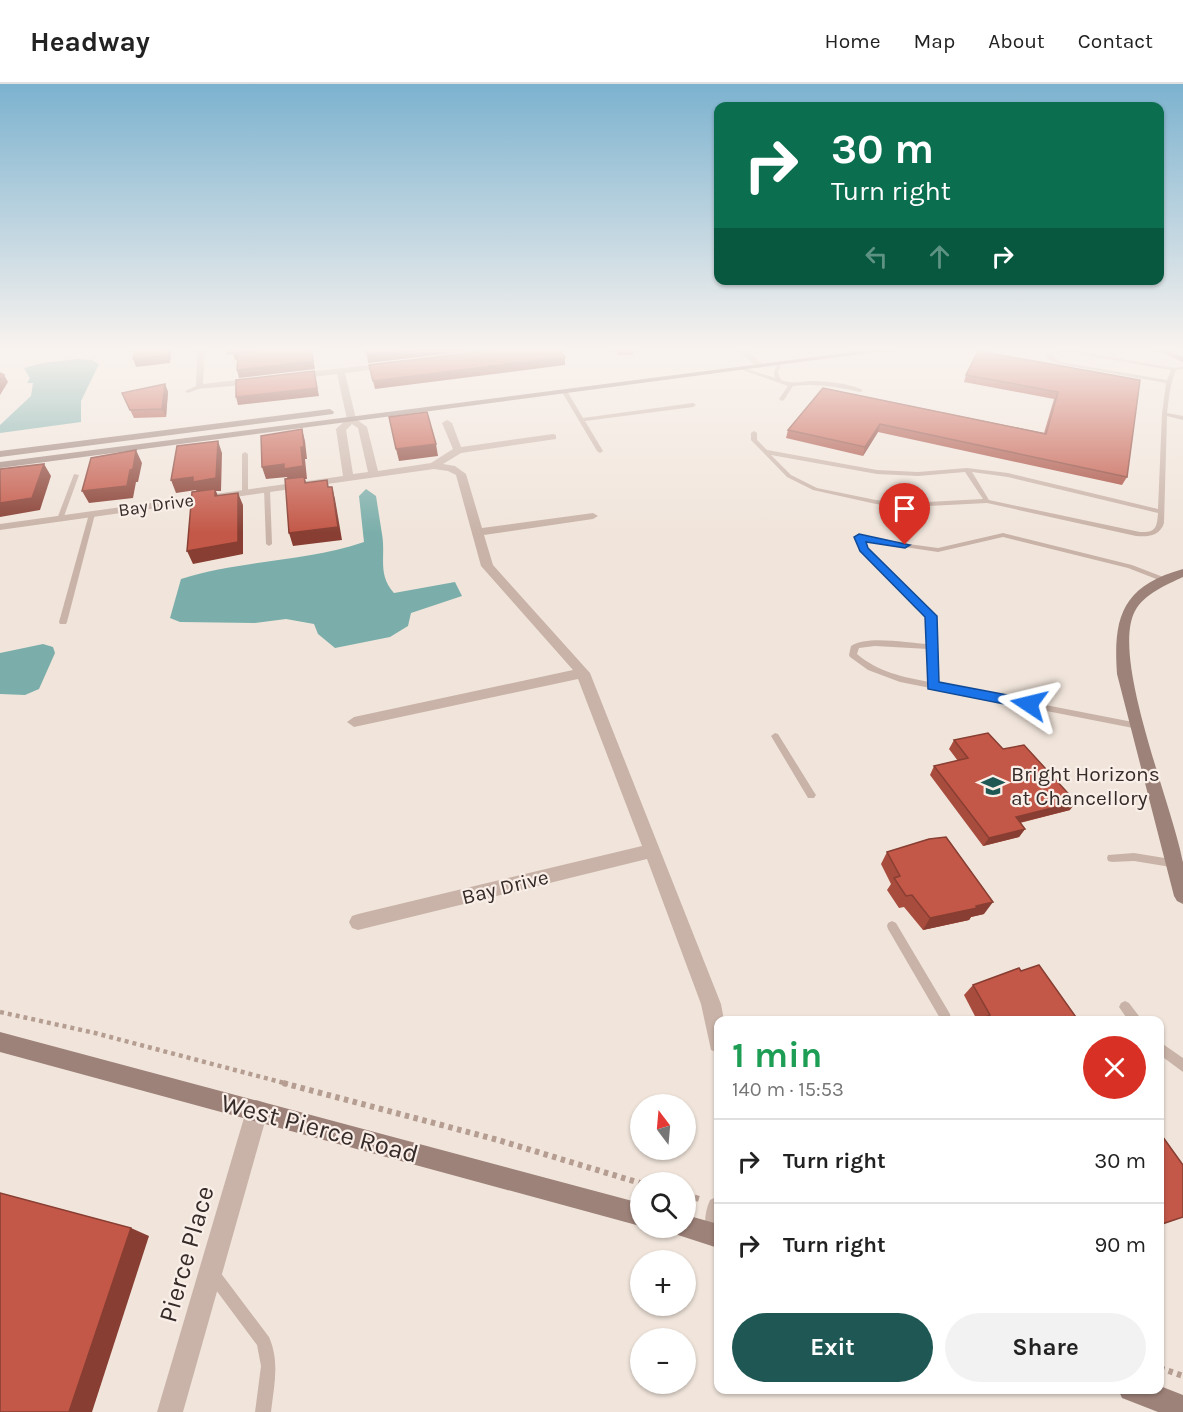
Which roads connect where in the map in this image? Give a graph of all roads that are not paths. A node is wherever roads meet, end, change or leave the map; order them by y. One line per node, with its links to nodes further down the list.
1 (350, 409): 8 (street)
2 (393, 409): 8 (main road)
3 (407, 409): 8 (main road)
4 (575, 409): 10 (lane)
5 (663, 409): 10 (lane)
6 (1165, 409): 7 (lane)
7 (1165, 414): 9 (lane); 28 (lane)
8 (351, 415): 17 (main road); 19 (main road); 22 (street); 24 (street)
9 (1183, 418)
10 (581, 420): 15 (lane)
11 (447, 423): 14 (street)
12 (754, 433): 16 (lane)
13 (553, 437): 14 (street, Bay Drive)
14 (458, 450): 20 (street, Bay Drive)
15 (600, 451)
16 (767, 452): 21 (lane); 27 (lane)
17 (0, 454)
18 (244, 454): 26 (lane)
19 (0, 465)
20 (434, 466): 22 (street, Bay Drive); 33 (street, Bay Drive)
21 (967, 470): 27 (lane); 28 (lane)
22 (374, 474): 24 (street, Bay Drive)
23 (76, 475): 31 (lane)
24 (348, 478): 25 (street, Bay Drive)
25 (267, 489): 26 (street, Bay Drive); 34 (lane)
26 (245, 493): 29 (street, Bay Drive)
27 (987, 501): 28 (lane)
28 (1161, 512)
29 (92, 514): 31 (street, Bay Drive); 36 (lane)
30 (593, 516): 33 (street)
31 (60, 519): 32 (street, Bay Drive)
32 (0, 527)
33 (478, 532): 38 (street, Bay Drive)
34 (269, 544)
35 (1177, 578): 37 (lane); 41 (main road)
36 (63, 622)
37 (932, 647): 39 (lane); 39 (lane)
38 (583, 673): 40 (street); 44 (street, Bay Drive)
39 (933, 686): 41 (lane)
40 (354, 722)
41 (1138, 726): 46 (main road)
42 (775, 736): 43 (lane)
43 (811, 795)
44 (652, 851): 48 (street, Bay Drive); 53 (street, Bay Drive)
45 (1112, 858): 46 (lane)
46 (1179, 864): 47 (main road)
47 (1183, 896)
48 (358, 922)
49 (892, 926): 51 (lane)
50 (1125, 1006): 52 (lane)
51 (945, 1016)
52 (1133, 1016)
53 (714, 1021)
54 (0, 1042): 57 (main road, West Pierce Road)
55 (1164, 1051): 56 (lane)
56 (1183, 1066)
57 (256, 1111): 58 (main road, West Pierce Road); 61 (street, Pierce Place)
58 (630, 1212)
59 (696, 1230): 60 (main road)
60 (714, 1235)
61 (211, 1271): 64 (street, Pierce Place); 65 (lane)
62 (1154, 1394): 63 (main road)
63 (1183, 1408)
64 (170, 1412)
65 (263, 1412)

